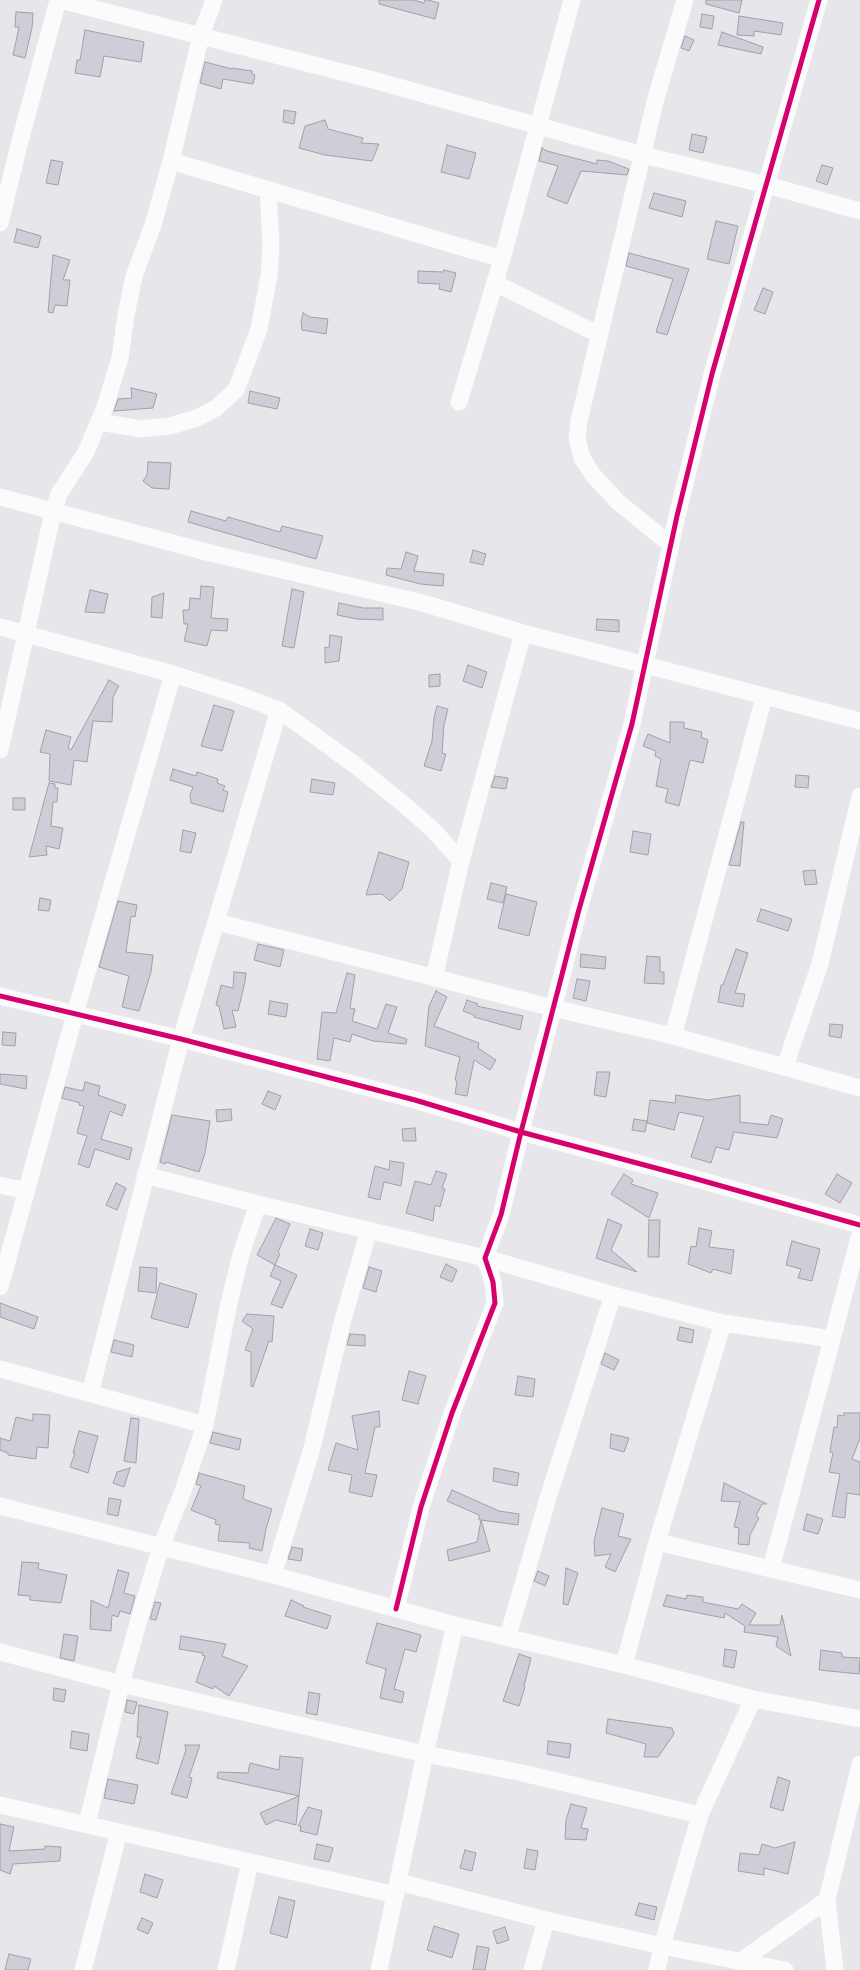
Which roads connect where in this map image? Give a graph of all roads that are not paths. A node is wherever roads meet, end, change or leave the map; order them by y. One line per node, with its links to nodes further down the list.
1 (59, 0): 6 (street); 14 (street)
2 (214, 0): 7 (street)
3 (572, 0): 8 (street)
4 (685, 0): 9 (street)
5 (818, 0): 11 (street)
6 (80, 2): 7 (street)
7 (201, 35): 8 (street); 10 (street)
8 (539, 126): 9 (street); 15 (street)
9 (643, 155): 11 (street); 17 (street)
10 (171, 161): 12 (street); 19 (street)
11 (767, 185): 13 (street); 22 (street)
12 (268, 190): 15 (street); 19 (street)
13 (860, 211)
14 (0, 224)
15 (502, 259): 16 (street)
16 (495, 283): 17 (street); 18 (street)
17 (600, 335): 22 (street)
18 (459, 402)
19 (99, 422): 21 (street)
20 (0, 497): 21 (street)
21 (53, 512): 24 (street); 25 (street)
22 (671, 545): 26 (street)
23 (0, 627): 24 (street)
24 (26, 633): 27 (street); 31 (street)
25 (523, 633): 26 (street); 33 (street)
26 (646, 664): 28 (street); 37 (street)
27 (172, 674): 29 (street); 38 (street)
28 (764, 697): 30 (street); 39 (street)
29 (279, 710): 33 (street); 34 (street)
30 (860, 722)
31 (0, 750)
32 (860, 796): 41 (street)
33 (461, 861): 35 (street)
34 (217, 922): 35 (street); 40 (street)
35 (434, 978): 37 (street)
36 (0, 996): 38 (street)
37 (553, 1008): 39 (street); 43 (street)
38 (75, 1014): 40 (street); 46 (street)
39 (673, 1036): 41 (street)
40 (181, 1039): 43 (street); 44 (street)
41 (785, 1066): 42 (street)
42 (860, 1088)
43 (521, 1132): 48 (street); 51 (street)
44 (146, 1175): 47 (street); 57 (street)
45 (0, 1185): 46 (street)
46 (27, 1191): 52 (street)
47 (258, 1204): 49 (street); 58 (street)
48 (860, 1225)
49 (369, 1230): 51 (street); 63 (street)
50 (860, 1234): 55 (street)
51 (485, 1258): 53 (street); 65 (street)
52 (0, 1287)
53 (613, 1295): 54 (street); 67 (street)
54 (723, 1323): 55 (street); 60 (street)
55 (832, 1339): 62 (street)
56 (0, 1369): 57 (street)
57 (90, 1393): 58 (street)
58 (205, 1425): 61 (street)
59 (0, 1506): 61 (street)
60 (657, 1542): 62 (street); 69 (street)
61 (161, 1547): 63 (street); 70 (street)
62 (771, 1569): 64 (street)
63 (273, 1574): 65 (street)
64 (860, 1590)
65 (396, 1609): 66 (street)
66 (455, 1624): 67 (street); 73 (street)
67 (508, 1636): 69 (street)
68 (0, 1652): 70 (street)
69 (624, 1664): 71 (street)
70 (121, 1684): 73 (street); 77 (street)
71 (753, 1699): 72 (street); 76 (street)
72 (860, 1719)
73 (425, 1754): 76 (street); 80 (street)
74 (860, 1764): 81 (street)
75 (0, 1805): 77 (street)
76 (700, 1815): 83 (street)
77 (87, 1824): 78 (street)
78 (119, 1832): 79 (street); 85 (street)
79 (250, 1862): 80 (street); 86 (street)
80 (398, 1889): 82 (street); 87 (street)
81 (827, 1900): 84 (street); 91 (street)
82 (546, 1920): 83 (street); 88 (street)
83 (662, 1946): 84 (street); 89 (street)
84 (741, 1962): 90 (street)
85 (83, 1970)
86 (226, 1970)
87 (379, 1970)
88 (532, 1970)
89 (657, 1970)
90 (785, 1970)
91 (835, 1970)

